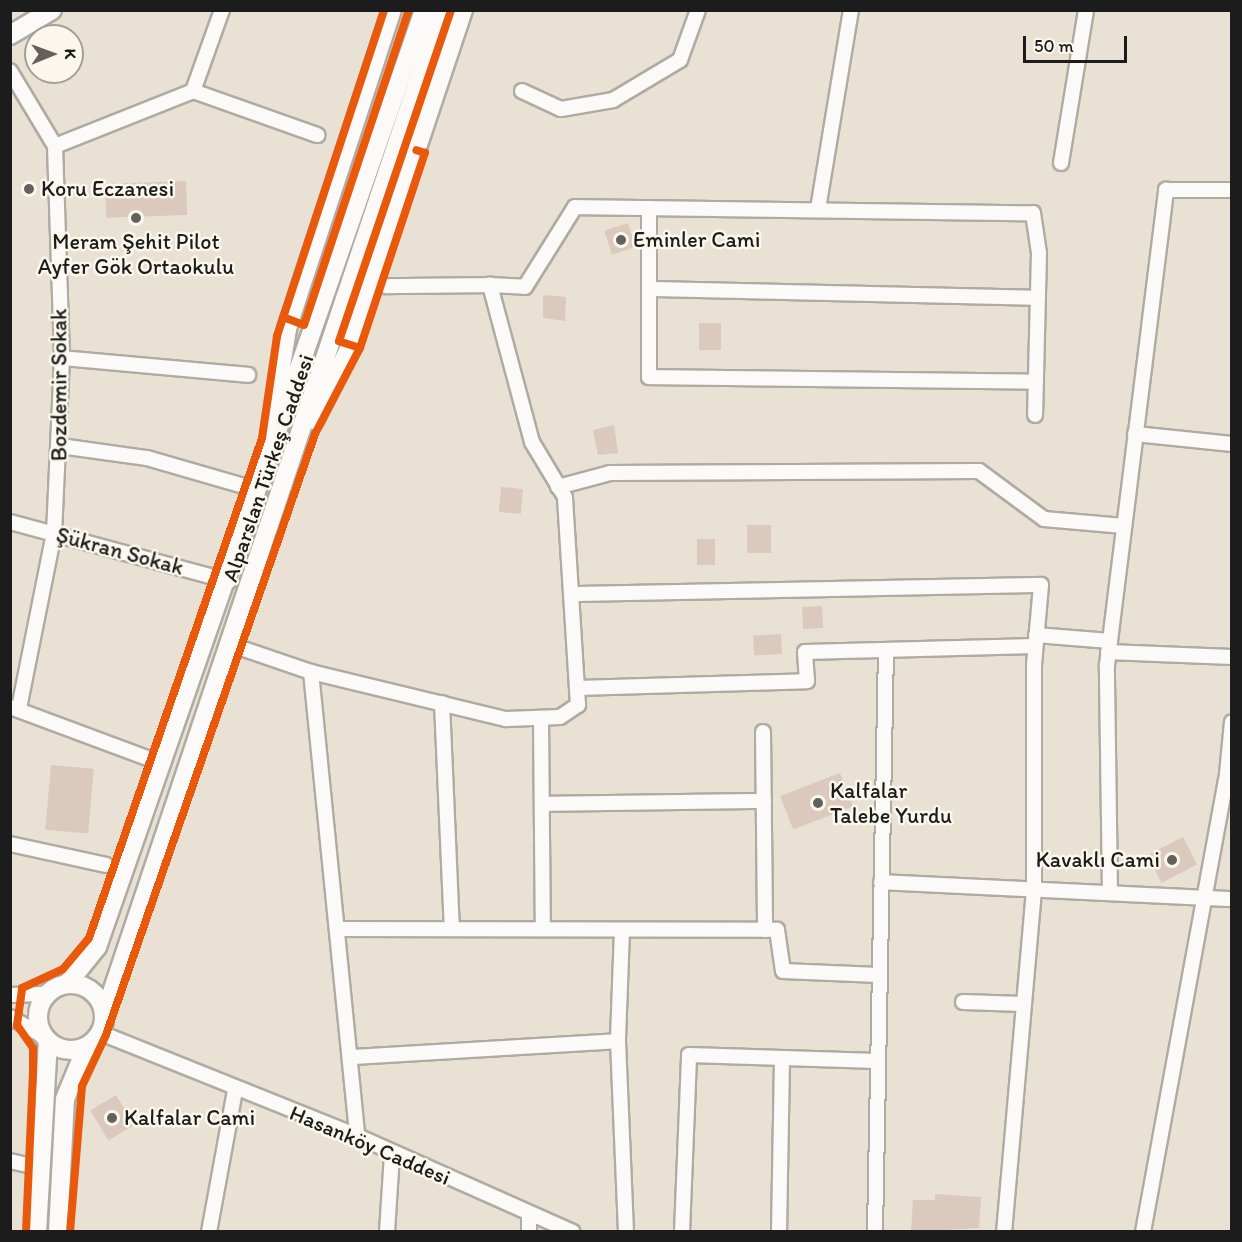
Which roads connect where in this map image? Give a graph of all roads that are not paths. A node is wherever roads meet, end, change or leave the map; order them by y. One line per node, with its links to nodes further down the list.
1 (52, 10): 10 (main road)
2 (222, 10): 12 (street)
3 (392, 10): 32 (main road)
4 (424, 10): 36 (main road, Alparslan Türkeş Caddesi)
5 (442, 10): 37 (main road, Alparslan Türkeş Caddesi)
6 (463, 10): 37 (main road)
7 (698, 10): 13 (street)
8 (851, 10): 19 (street)
9 (1086, 10): 16 (street)
10 (10, 35)
11 (10, 71): 15 (street, Bozdemir Sokak)
12 (193, 91): 14 (street); 15 (street)
13 (522, 91)
14 (317, 135)
15 (56, 146): 24 (street, Bozdemir Sokak)
16 (1061, 163)
17 (1231, 190): 28 (street)
18 (649, 208): 19 (street); 20 (street); 22 (street)
19 (818, 209): 23 (street)
20 (490, 285): 21 (street); 31 (street)
21 (386, 286)
22 (650, 289): 23 (street); 26 (street)
23 (1038, 298): 26 (street)
24 (62, 358): 25 (street); 30 (street, Bozdemir Sokak)
25 (248, 375)
26 (1036, 382): 27 (street)
27 (1035, 415)
28 (1136, 435): 29 (street); 34 (street)
29 (1232, 444)
30 (60, 446): 32 (street); 35 (street, Bozdemir Sokak)
31 (558, 487): 34 (street); 39 (street)
32 (251, 488): 36 (main road)
33 (10, 522): 35 (street, Şükran Sokak)
34 (1124, 526): 42 (street)
35 (54, 533): 38 (street, Şükran Sokak); 48 (street, Bozdemir Sokak)
36 (239, 552): 38 (main road, Alparslan Türkeş Caddesi)
37 (258, 557): 41 (main road, Alparslan Türkeş Caddesi)
38 (229, 580): 53 (main road, Alparslan Türkeş Caddesi)
39 (571, 594): 40 (street); 46 (street)
40 (1036, 640): 42 (street); 43 (street); 59 (street)
41 (229, 644): 45 (street); 74 (main road, Alparslan Türkeş Caddesi)
42 (1109, 646): 44 (street); 60 (street)
43 (886, 651): 46 (street); 58 (street)
44 (1232, 657)
45 (311, 672): 47 (street); 63 (street)
46 (577, 688): 49 (street)
47 (442, 704): 49 (street); 64 (street)
48 (14, 708): 53 (street)
49 (542, 718): 55 (street)
50 (1232, 722): 52 (street)
51 (763, 732): 54 (street)
52 (1230, 761): 61 (street)
53 (163, 764): 69 (main road, Alparslan Türkeş Caddesi)
54 (764, 801): 55 (street); 67 (street)
55 (542, 804): 65 (street)
56 (10, 844): 57 (street)
57 (106, 865)
58 (881, 882): 59 (street); 68 (street)
59 (1034, 890): 60 (street); 73 (street)
60 (1110, 893): 61 (street)
61 (1202, 898): 62 (street); 100 (street)
62 (1232, 899)
63 (338, 929): 64 (street); 80 (street)
64 (452, 929): 65 (street)
65 (543, 929): 66 (street)
66 (622, 930): 67 (street); 78 (street)
67 (765, 930): 68 (street)
68 (879, 975): 82 (street)
69 (67, 984): 70 (main road); 74 (main road)
70 (47, 994): 71 (street); 77 (main road)
71 (10, 995)
72 (963, 1002): 73 (street)
73 (1023, 1004): 99 (street)
74 (105, 1013): 76 (main road)
75 (10, 1017): 77 (street)
76 (101, 1033): 79 (main road); 83 (street, Hasanköy Caddesi)
77 (46, 1039): 79 (main road); 87 (main road)
78 (618, 1041): 80 (street); 95 (street)
79 (86, 1047): 90 (main road)
80 (352, 1057): 84 (street)
81 (782, 1058): 82 (street); 96 (street); 97 (street)
82 (878, 1061): 98 (street)
83 (235, 1090): 84 (street, Hasanköy Caddesi); 91 (street)
84 (357, 1136): 85 (street, Hasanköy Caddesi)
85 (392, 1154): 88 (street, Hasanköy Caddesi); 92 (street)
86 (10, 1161): 87 (street)
87 (40, 1168): 89 (main road)
88 (529, 1214): 93 (street); 94 (street, Hasanköy Caddesi)
89 (37, 1232)
90 (58, 1232)
91 (209, 1232)
92 (387, 1232)
93 (529, 1232)
94 (573, 1232)
95 (626, 1232)
96 (682, 1232)
97 (779, 1232)
98 (875, 1232)
99 (1004, 1232)
100 (1143, 1232)

